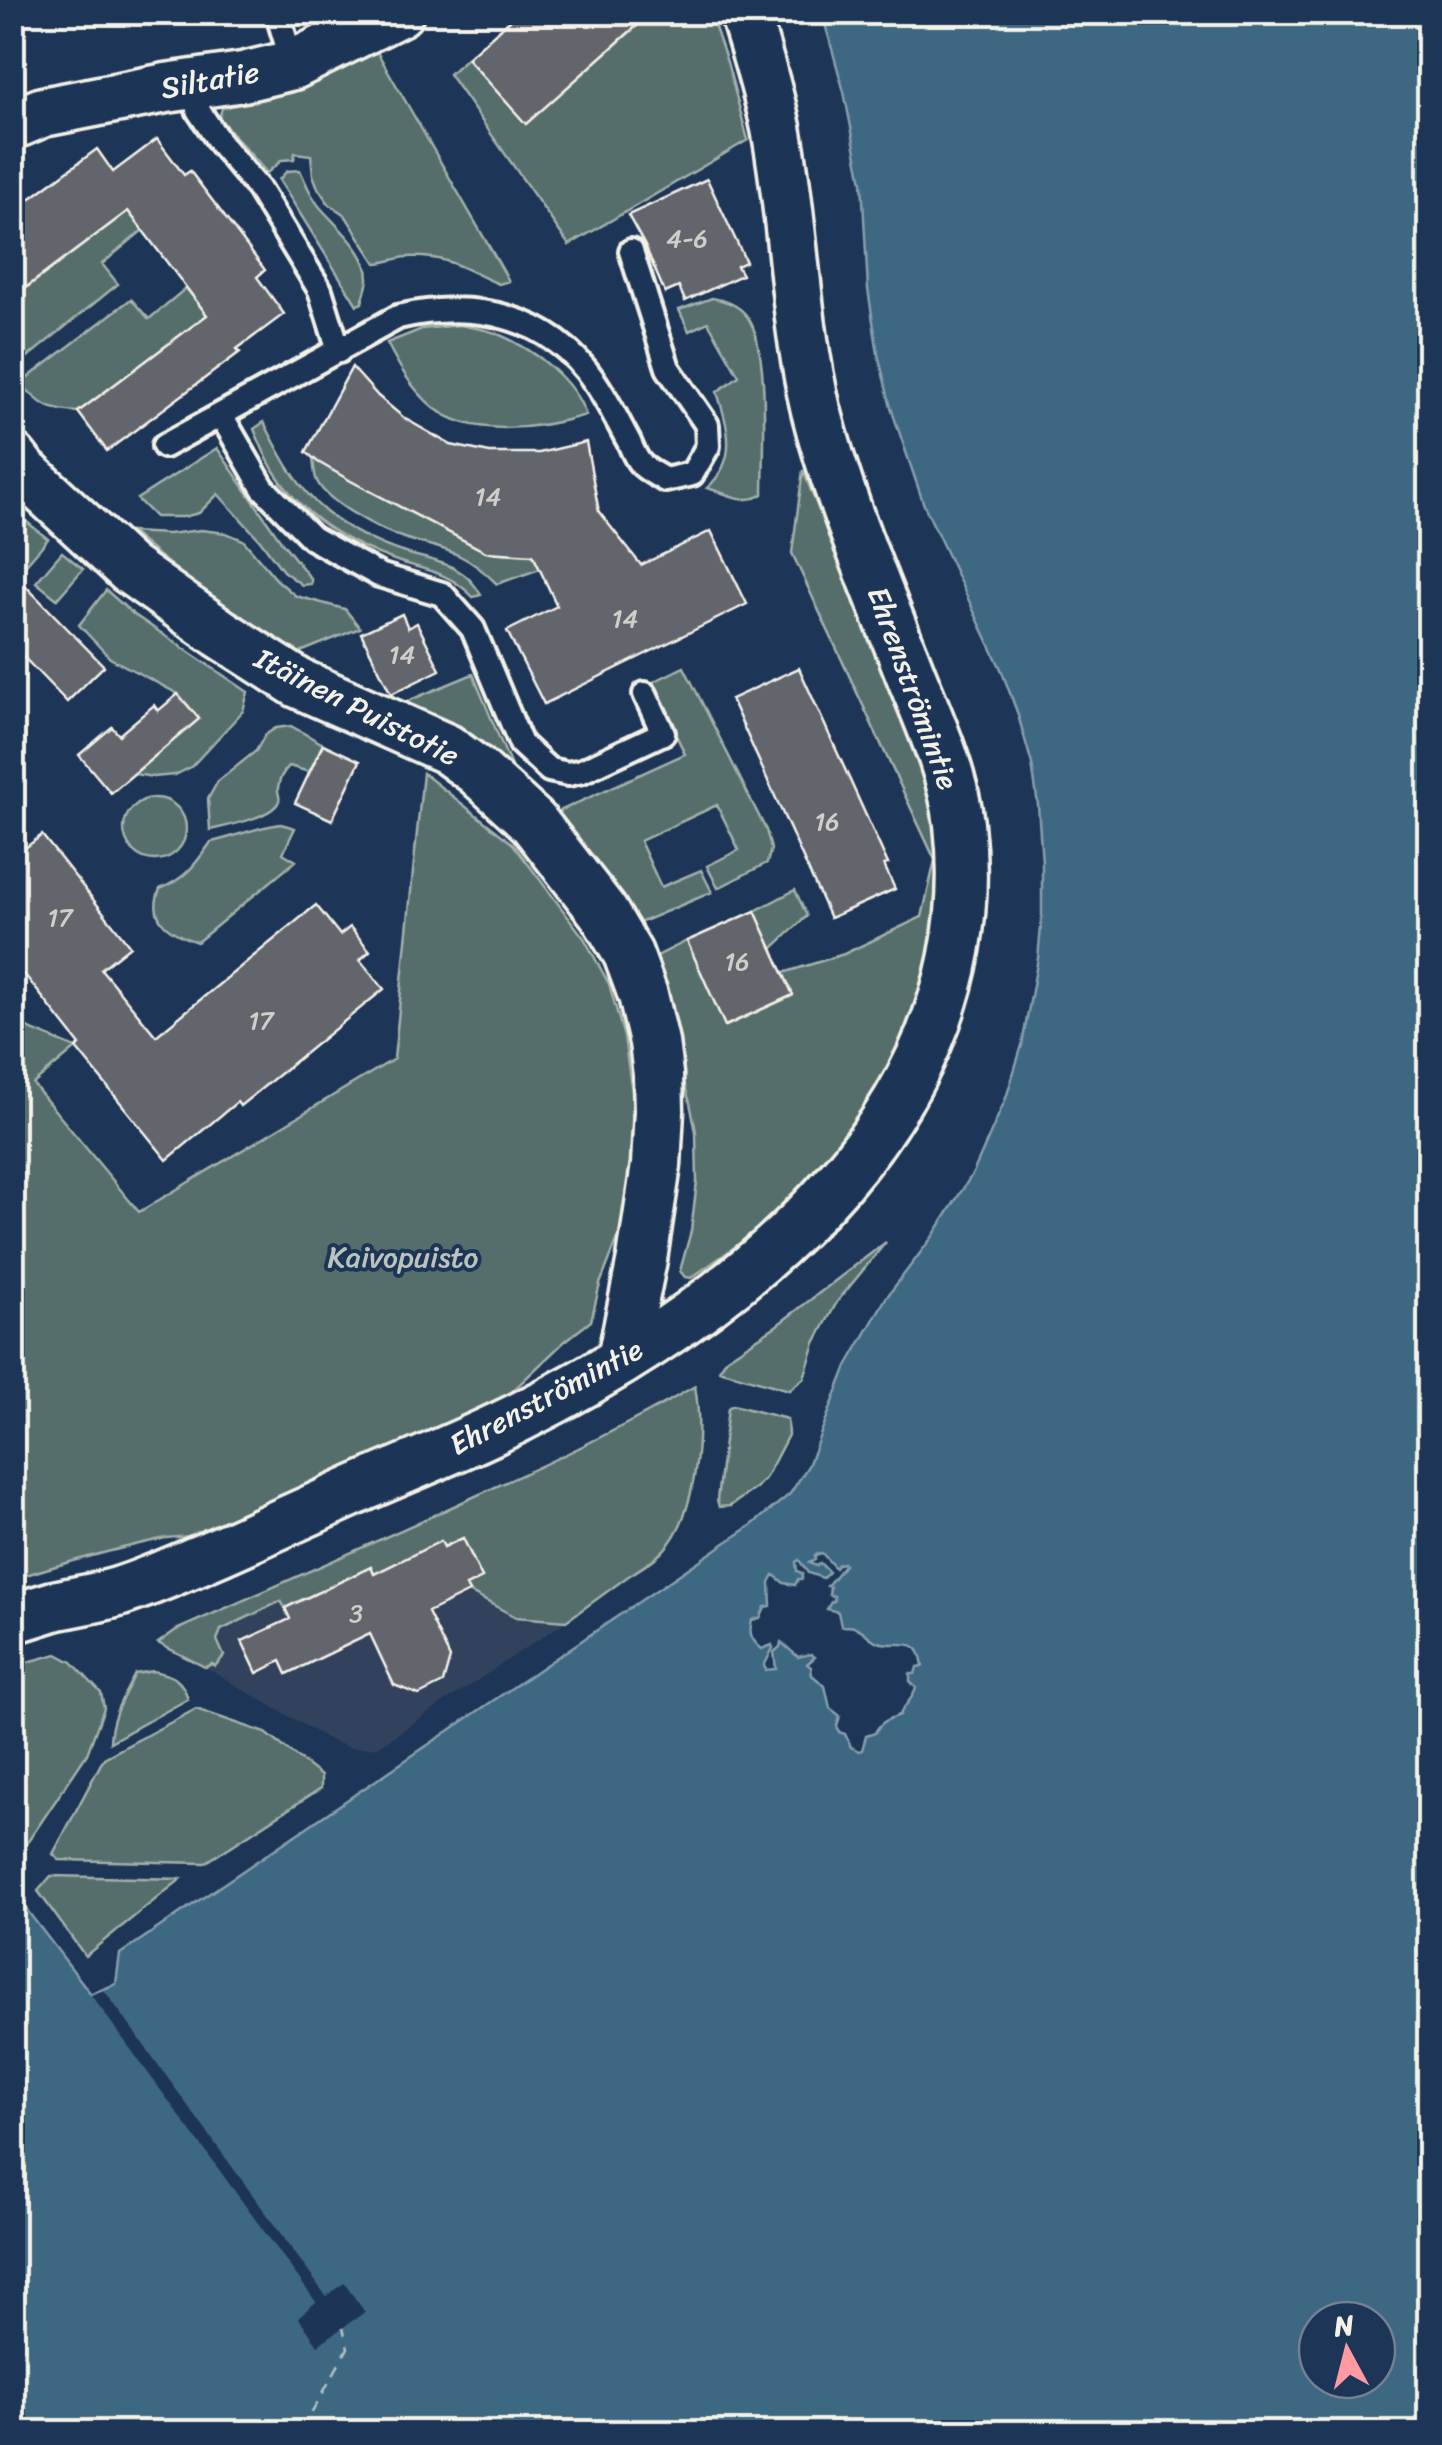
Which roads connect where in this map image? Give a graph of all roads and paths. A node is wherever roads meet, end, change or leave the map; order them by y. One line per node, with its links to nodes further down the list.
1 (276, 12): 4 (lane)
2 (399, 12): 4 (street, Siltatie)
3 (744, 12): 13 (street, Ehrenströmintie)
4 (293, 65): 5 (street, Siltatie)
5 (200, 84): 6 (street, Siltatie); 8 (lane)
6 (12, 124)
7 (630, 251): 8 (lane)
8 (339, 351): 9 (lane)
9 (221, 415): 10 (lane); 12 (lane)
10 (164, 446)
11 (16, 468): 13 (street, Itäinen Puistotie)
12 (645, 694)
13 (622, 1359): 14 (street, Ehrenströmintie)
14 (12, 1619)

